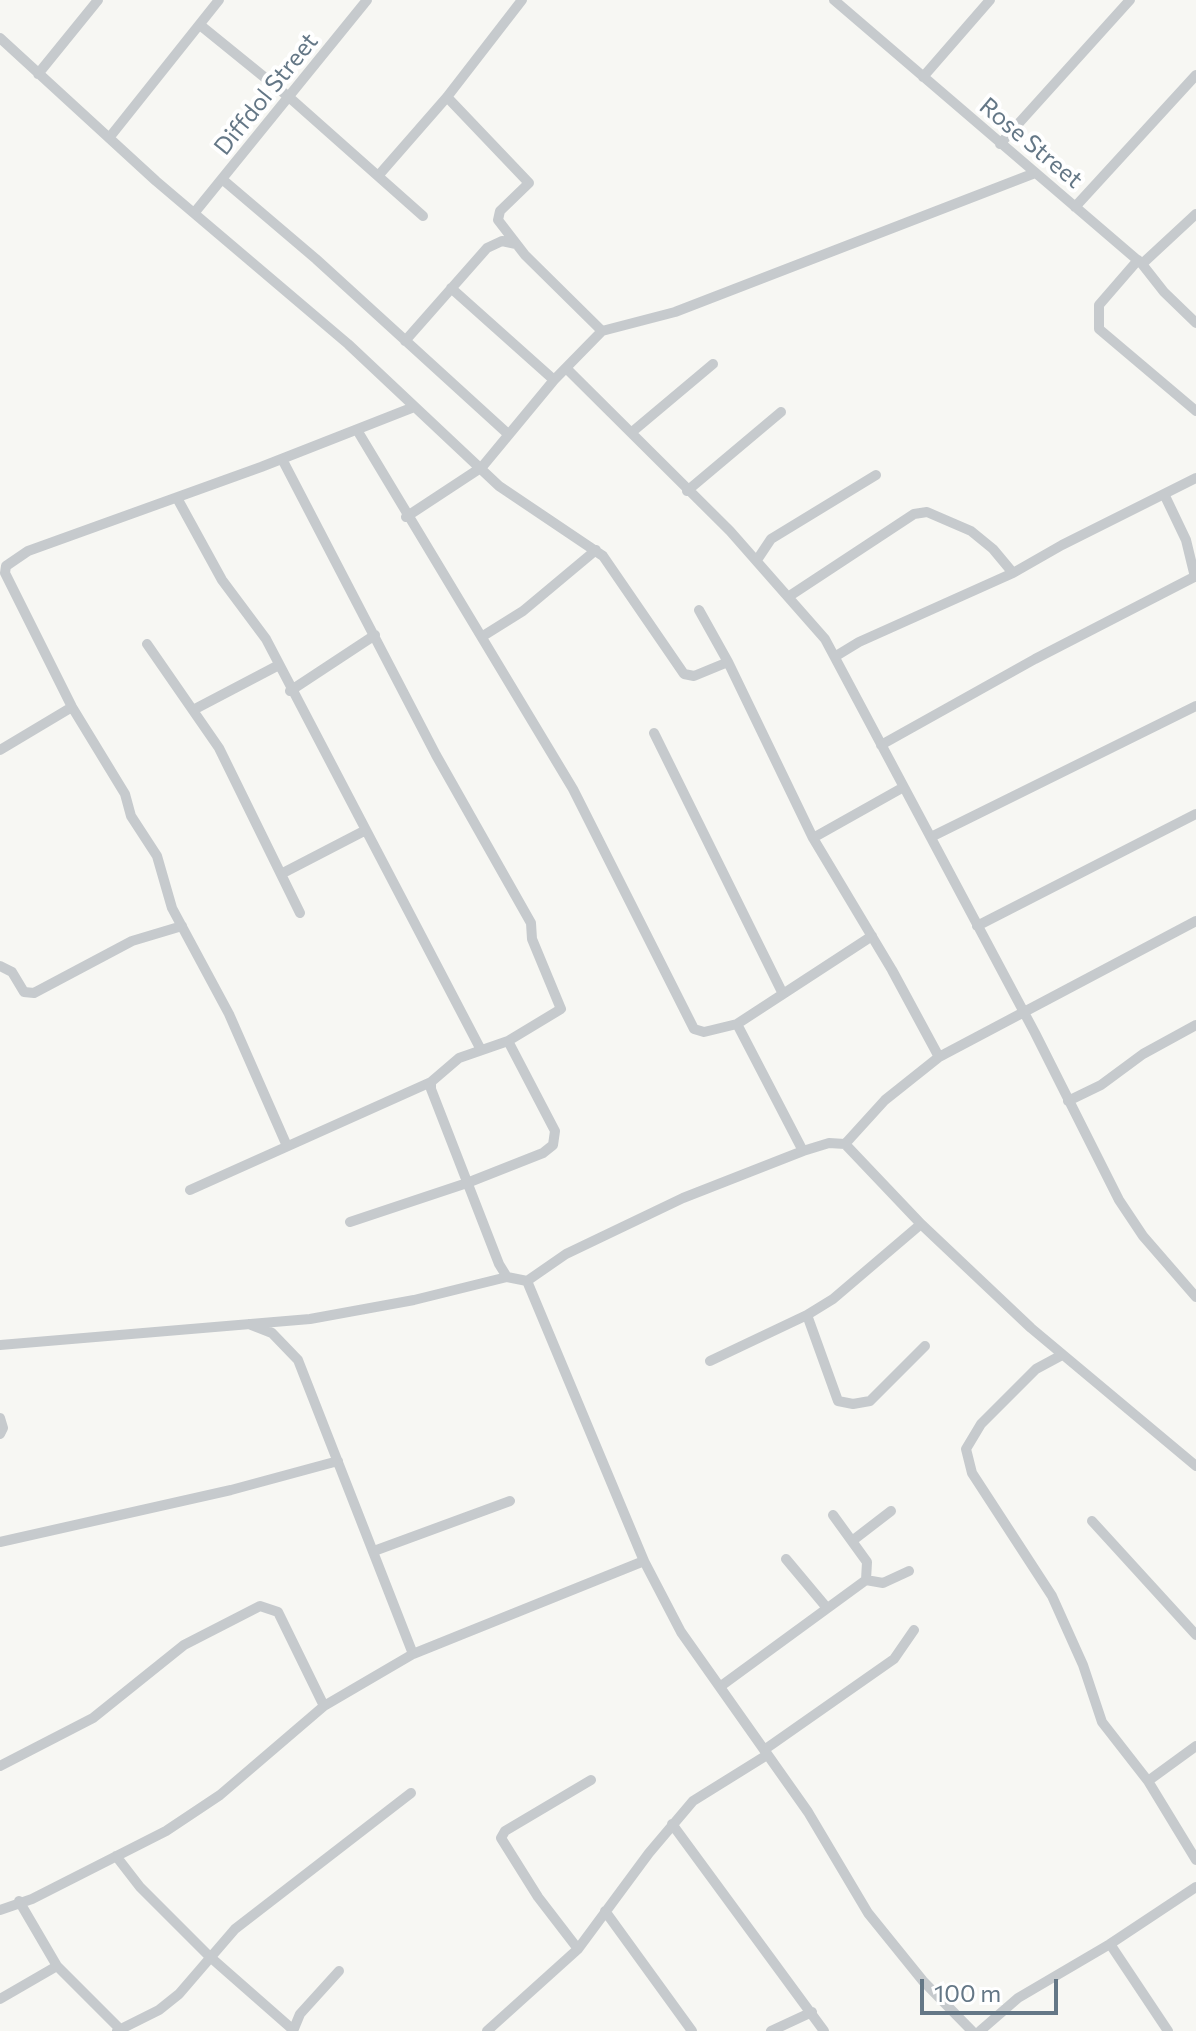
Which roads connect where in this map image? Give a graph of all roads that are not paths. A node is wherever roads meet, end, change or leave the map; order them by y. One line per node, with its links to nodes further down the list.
1 (98, 0): 10 (street)
2 (219, 0): 8 (street)
3 (367, 0): 14 (street, Diffdol Street)
4 (522, 0): 13 (street)
5 (834, 0): 11 (street, Rose Street)
6 (990, 0): 11 (street)
7 (1130, 0): 16 (street)
8 (200, 25): 14 (street); 15 (street)
9 (0, 38): 10 (street)
10 (38, 74): 15 (street)
11 (923, 77): 16 (street, Rose Street)
12 (1195, 79): 20 (street)
13 (447, 97): 18 (street); 24 (street)
14 (290, 98): 18 (street); 19 (street, Diffdol Street)
15 (109, 138): 21 (street)
16 (1000, 144): 17 (street, Rose Street)
17 (1035, 173): 20 (street, Rose Street); 28 (street)
18 (378, 176): 23 (street)
19 (222, 179): 21 (street, Diffdol Street); 29 (street)
20 (1075, 207): 25 (street, Rose Street)
21 (195, 212): 33 (street)
22 (1196, 214): 25 (street)
23 (423, 216)
24 (516, 244): 26 (street); 28 (street)
25 (1140, 262): 27 (street, Rose Street); 34 (street)
26 (451, 288): 29 (street); 32 (street)
27 (1196, 323)
28 (602, 331): 31 (street)
29 (405, 341): 38 (street)
30 (713, 364): 37 (street)
31 (566, 368): 32 (street); 37 (street)
32 (554, 380): 38 (street)
33 (414, 407): 36 (street); 40 (street)
34 (1196, 411)
35 (781, 412): 43 (street)
36 (357, 430): 39 (street); 46 (street)
37 (632, 432): 43 (street)
38 (508, 434): 40 (street)
39 (282, 459): 45 (street); 54 (street)
40 (482, 467): 46 (street); 47 (street)
41 (876, 475): 48 (street)
42 (1196, 478): 44 (street)
43 (687, 491): 48 (street)
44 (1165, 496): 50 (street); 51 (street)
45 (177, 498): 49 (street); 59 (street)
46 (406, 517): 55 (street)
47 (596, 550): 55 (street); 58 (street)
48 (757, 560): 52 (street)
49 (3, 567): 62 (street)
50 (1013, 573): 52 (street); 57 (street)
51 (1196, 576): 65 (street)
52 (788, 597): 57 (street)
53 (699, 610): 58 (street)
54 (375, 635): 60 (street); 83 (street)
55 (483, 636): 81 (street)
56 (147, 644): 63 (street)
57 (836, 656): 65 (street)
58 (728, 662): 71 (street)
59 (277, 666): 60 (street); 63 (street)
60 (290, 691): 69 (street)
61 (1196, 706): 70 (street)
62 (72, 707): 66 (street); 75 (street)
63 (195, 709): 72 (street)
64 (654, 733): 79 (street)
65 (881, 745): 67 (street)
66 (0, 750)
67 (902, 788): 70 (street); 71 (street)
68 (1196, 814): 76 (street)
69 (364, 831): 72 (street); 84 (street)
70 (931, 837): 76 (street)
71 (813, 838): 77 (street)
72 (281, 874): 73 (street)
73 (300, 913)
74 (1196, 921): 80 (street)
75 (182, 926): 78 (street); 89 (street)
76 (977, 926): 80 (street)
77 (872, 936): 79 (street); 85 (street)
78 (0, 966)
79 (782, 992): 81 (street)
80 (1023, 1013): 85 (street); 87 (street)
81 (737, 1024): 90 (street)
82 (1196, 1025): 87 (street)
83 (508, 1041): 84 (street); 91 (street)
84 (480, 1048): 86 (street)
85 (939, 1057): 88 (street)
86 (431, 1082): 89 (street); 91 (street)
87 (1068, 1101): 97 (street)
88 (845, 1144): 90 (street); 94 (street)
89 (287, 1146): 92 (street)
90 (803, 1151): 96 (street)
91 (467, 1183): 93 (street); 95 (street)
92 (190, 1190)
93 (350, 1222)
94 (921, 1224): 98 (street); 102 (street)
95 (507, 1277): 96 (street); 99 (street)
96 (527, 1281): 116 (street)
97 (1196, 1297)
98 (807, 1315): 101 (street); 103 (street)
99 (246, 1323): 100 (street); 106 (street)
100 (0, 1345)
101 (925, 1346)
102 (1062, 1355): 107 (street); 129 (street)
103 (710, 1361)
104 (0, 1418): 105 (street)
105 (0, 1434)
106 (338, 1461): 113 (street); 114 (street)
107 (1196, 1466)
108 (510, 1501): 114 (street)
109 (891, 1511): 112 (street)
110 (833, 1515): 112 (street)
111 (1092, 1521): 121 (street)
112 (852, 1541): 118 (street)
113 (0, 1542)
114 (374, 1551): 122 (street)
115 (786, 1559): 119 (street)
116 (644, 1561): 122 (street); 123 (street)
117 (909, 1571): 118 (street)
118 (866, 1580): 119 (street)
119 (827, 1608): 123 (street)
120 (914, 1630): 126 (street)
121 (1196, 1635)
122 (413, 1654): 124 (street)
123 (721, 1686): 126 (street)
124 (324, 1706): 127 (street); 132 (street)
125 (1196, 1746): 129 (street)
126 (766, 1752): 131 (street); 151 (street)
127 (0, 1766)
128 (591, 1780): 139 (street)
129 (1148, 1781): 133 (street)
130 (411, 1793): 140 (street)
131 (672, 1824): 137 (street); 144 (street)
132 (116, 1856): 135 (street); 140 (street)
133 (1196, 1860)
134 (1196, 1887): 138 (street)
135 (19, 1901): 136 (street); 141 (street)
136 (0, 1910)
137 (605, 1911): 139 (street); 148 (street)
138 (1110, 1944): 152 (street); 153 (street)
139 (578, 1949): 147 (street)
140 (209, 1956): 145 (street); 146 (street)
141 (57, 1966): 143 (street); 145 (street)
142 (339, 1971): 146 (street)
143 (0, 1999)
144 (812, 2012): 149 (street); 150 (street)
145 (118, 2030)
146 (292, 2030)
147 (487, 2031)
148 (692, 2031)
149 (771, 2031)
150 (824, 2031)
151 (972, 2031)
152 (980, 2031)
153 (1168, 2031)

